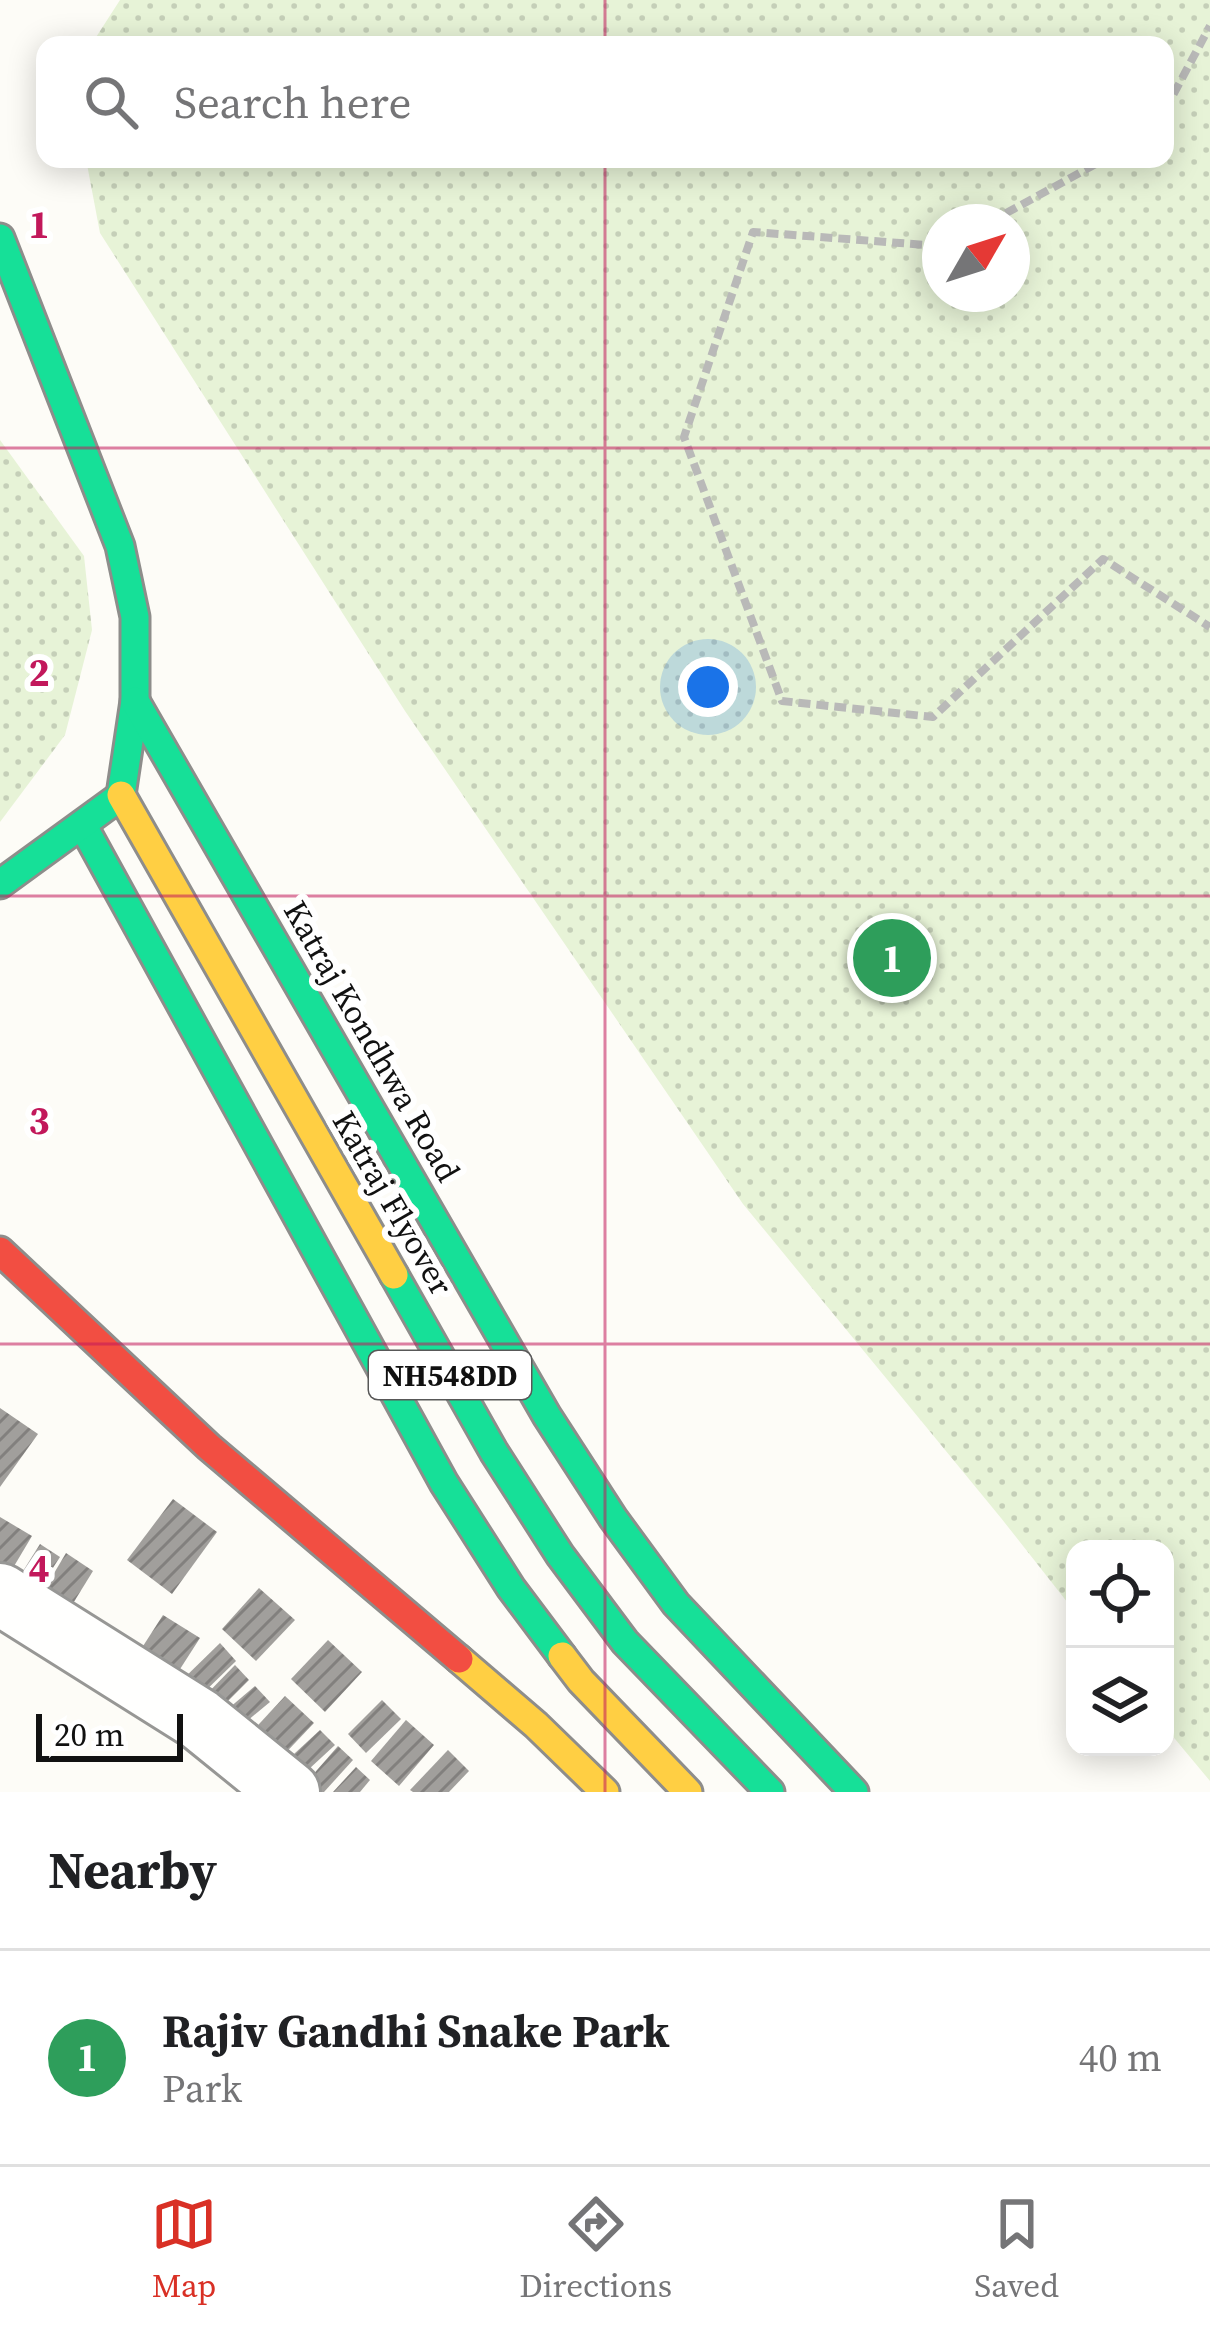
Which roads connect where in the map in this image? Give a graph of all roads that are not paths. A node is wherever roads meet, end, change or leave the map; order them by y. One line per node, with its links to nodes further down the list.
1 (0, 238): 2 (main road, Katraj Kondhwa Road)
2 (135, 701): 3 (main road); 12 (main road, Katraj Kondhwa Road)
3 (122, 795): 4 (main road); 11 (main road, Katraj Flyover / NH548DD)
4 (83, 826): 5 (main road); 10 (main road, NH548DD)
5 (0, 884)
6 (7, 1276): 9 (main road)
7 (0, 1594): 8 (street)
8 (289, 1792)
9 (604, 1792)
10 (688, 1792)
11 (770, 1792)
12 (854, 1792)

